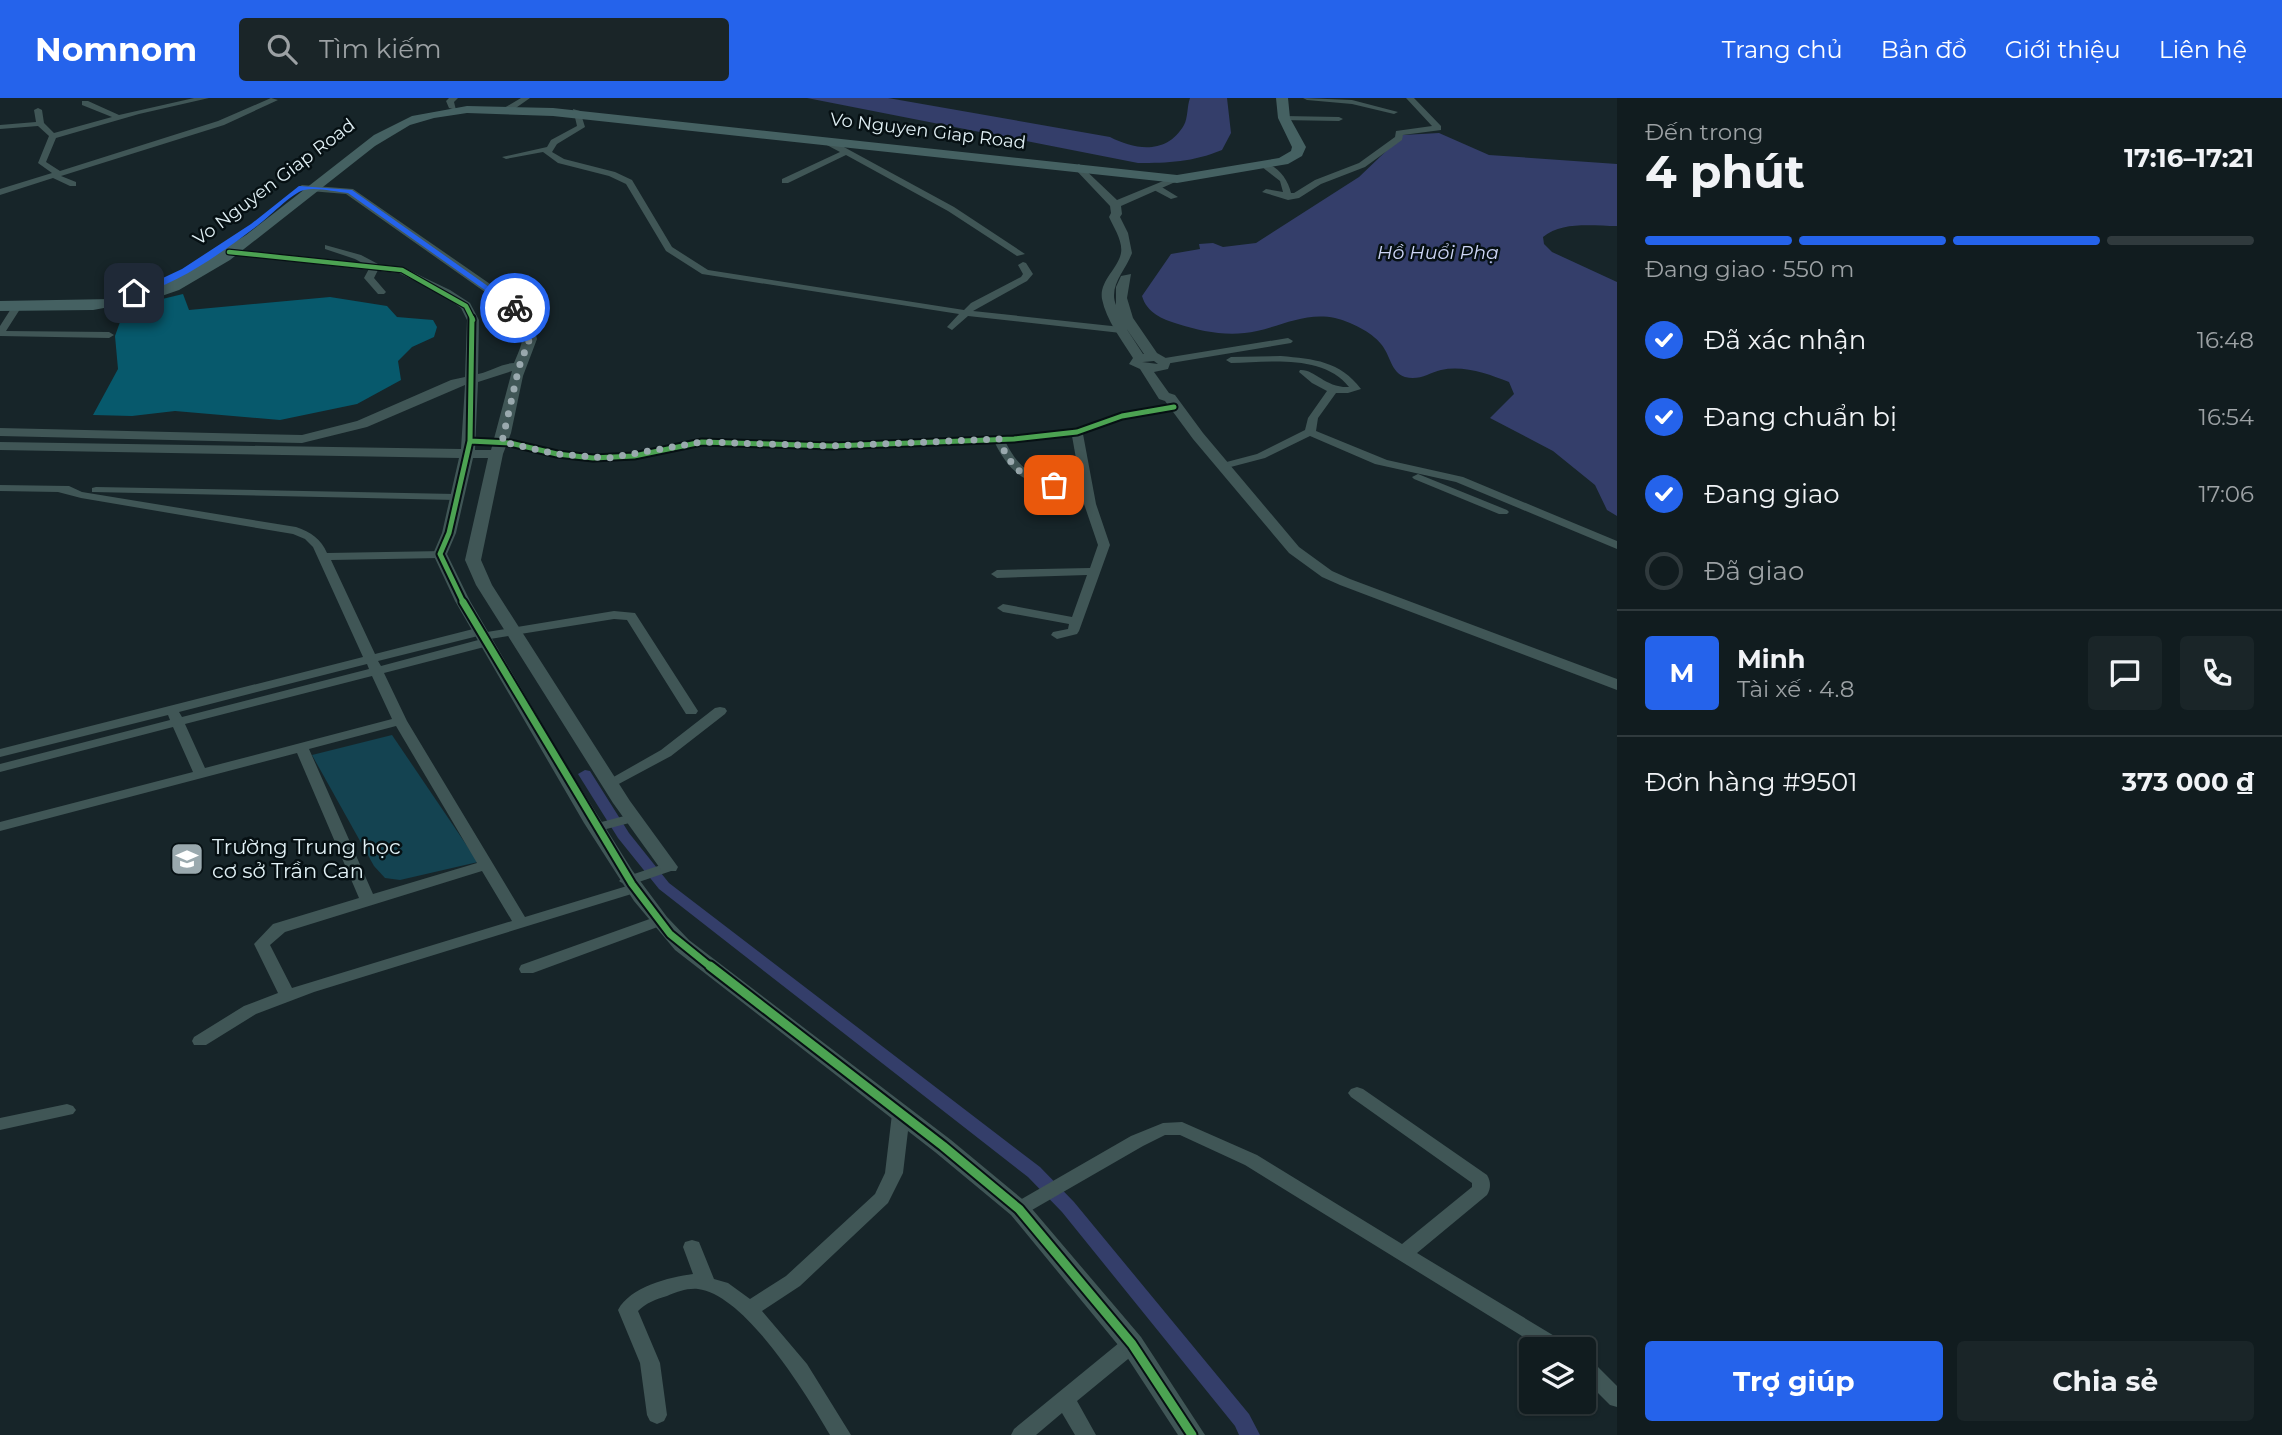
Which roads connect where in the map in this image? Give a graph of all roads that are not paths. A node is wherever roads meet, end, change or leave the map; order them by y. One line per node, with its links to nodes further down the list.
1 (152, 98): 10 (street)
2 (202, 98): 10 (street)
3 (526, 98): 11 (street)
4 (1282, 98): 17 (highway)
5 (1307, 98): 14 (street)
6 (1410, 98): 37 (street)
7 (274, 100): 28 (street)
8 (85, 103): 16 (street)
9 (453, 103): 11 (highway, Vo Nguyen Giap Road); 32 (highway, Vo Nguyen Giap Road)
10 (165, 106): 16 (street)
11 (509, 108): 13 (highway, Vo Nguyen Giap Road); 32 (highway, Vo Nguyen Giap Road)
12 (38, 110): 19 (street)
13 (576, 113): 23 (highway, Vo Nguyen Giap Road); 24 (street)
14 (1394, 113)
15 (18, 115): 20 (street)
16 (118, 117): 22 (street)
17 (1284, 118): 18 (street); 26 (highway, Vo Nguyen Giap Road)
18 (1339, 119)
19 (40, 124): 20 (street); 22 (street)
20 (19, 125): 21 (street)
21 (0, 127)
22 (53, 136): 28 (street)
23 (839, 145): 27 (highway, Vo Nguyen Giap Road); 30 (street); 41 (street)
24 (548, 149): 25 (street); 47 (street)
25 (506, 157)
26 (1265, 165): 29 (highway, Vo Nguyen Giap Road); 37 (street)
27 (1079, 167): 29 (highway, Vo Nguyen Giap Road); 38 (street)
28 (55, 174): 31 (street); 34 (street)
29 (1177, 179): 33 (street)
30 (785, 181)
31 (73, 184)
32 (307, 188): 40 (highway, Vo Nguyen Giap Road); 45 (highway, Vo Nguyen Giap Road); 57 (street)
33 (1157, 188): 36 (street); 38 (street)
34 (0, 192)
35 (1266, 192): 37 (street)
36 (1174, 197)
37 (1288, 197)
38 (1116, 209): 50 (street); 55 (street)
39 (328, 247): 43 (street)
40 (229, 252): 43 (street); 46 (highway, Vo Nguyen Giap Road)
41 (1020, 254)
42 (1023, 265): 47 (street)
43 (375, 266): 44 (street); 59 (street)
44 (381, 292)
45 (0, 304): 46 (highway, Vo Nguyen Giap Road)
46 (17, 306): 48 (street)
47 (966, 312): 49 (street); 50 (street)
48 (4, 321): 51 (street)
49 (951, 327)
50 (1121, 330): 55 (street)
51 (109, 335)
52 (1288, 341): 55 (street)
53 (1310, 351): 56 (street)
54 (1231, 360): 56 (street)
55 (1153, 363): 61 (street)
56 (1320, 363): 60 (street)
57 (519, 367): 59 (street); 69 (street)
58 (1304, 372): 60 (street)
59 (472, 378): 66 (street); 68 (street)
60 (1332, 391): 64 (street)
61 (1172, 403): 63 (street); 71 (street)
62 (0, 432): 66 (street)
63 (1077, 432): 65 (street); 72 (street)
64 (1310, 432): 70 (street); 71 (street)
65 (999, 439): 69 (street); 72 (street)
66 (181, 443): 67 (street); 68 (street)
67 (0, 446)
68 (468, 448): 69 (street); 75 (street)
69 (499, 448): 84 (street)
70 (1379, 462): 76 (street); 77 (street)
71 (1223, 466): 88 (street)
72 (1086, 484): 80 (street)
73 (0, 488): 74 (street)
74 (59, 489): 75 (street); 79 (street)
75 (455, 498): 78 (street)
76 (1503, 512)
77 (1617, 544)
78 (440, 554): 79 (street); 86 (street)
79 (324, 557): 87 (street)
80 (1096, 571): 81 (street); 83 (street)
81 (997, 574)
82 (1003, 608): 83 (street)
83 (1076, 621): 85 (street)
84 (512, 629): 86 (street); 89 (street); 97 (street)
85 (1057, 635)
86 (484, 636): 87 (street); 98 (street)
87 (374, 665): 91 (street); 92 (street)
88 (1617, 685)
89 (691, 711)
90 (720, 711): 97 (street)
91 (175, 716): 94 (street); 95 (street); 96 (street)
92 (400, 721): 93 (street); 100 (street)
93 (301, 746): 96 (street); 103 (street)
94 (0, 753)
95 (0, 768)
96 (200, 772): 99 (street)
97 (610, 783): 98 (street)
98 (616, 823): 101 (street); 102 (street)
99 (0, 827)
100 (486, 864): 103 (street); 105 (street)
101 (659, 870): 102 (street)
102 (630, 885): 104 (street); 105 (street)
103 (368, 901): 107 (street)
104 (658, 921): 106 (street); 111 (street)
105 (520, 922): 107 (street)
106 (527, 969)
107 (288, 996): 108 (street)
108 (200, 1041)
109 (1357, 1093): 115 (street)
110 (67, 1110): 112 (street)
111 (901, 1114): 113 (street); 117 (street)
112 (0, 1124)
113 (1019, 1209): 115 (street); 119 (street)
114 (692, 1247): 116 (street)
115 (1404, 1253): 118 (street)
116 (706, 1283): 117 (street); 123 (street)
117 (748, 1310): 124 (street)
118 (1540, 1337)
119 (1132, 1344): 121 (street); 127 (street)
120 (1596, 1378): 122 (street)
121 (1065, 1399): 125 (street); 126 (street)
122 (1617, 1399)
123 (657, 1415)
124 (839, 1434)
125 (1021, 1435)
126 (1086, 1435)
127 (1192, 1435)

